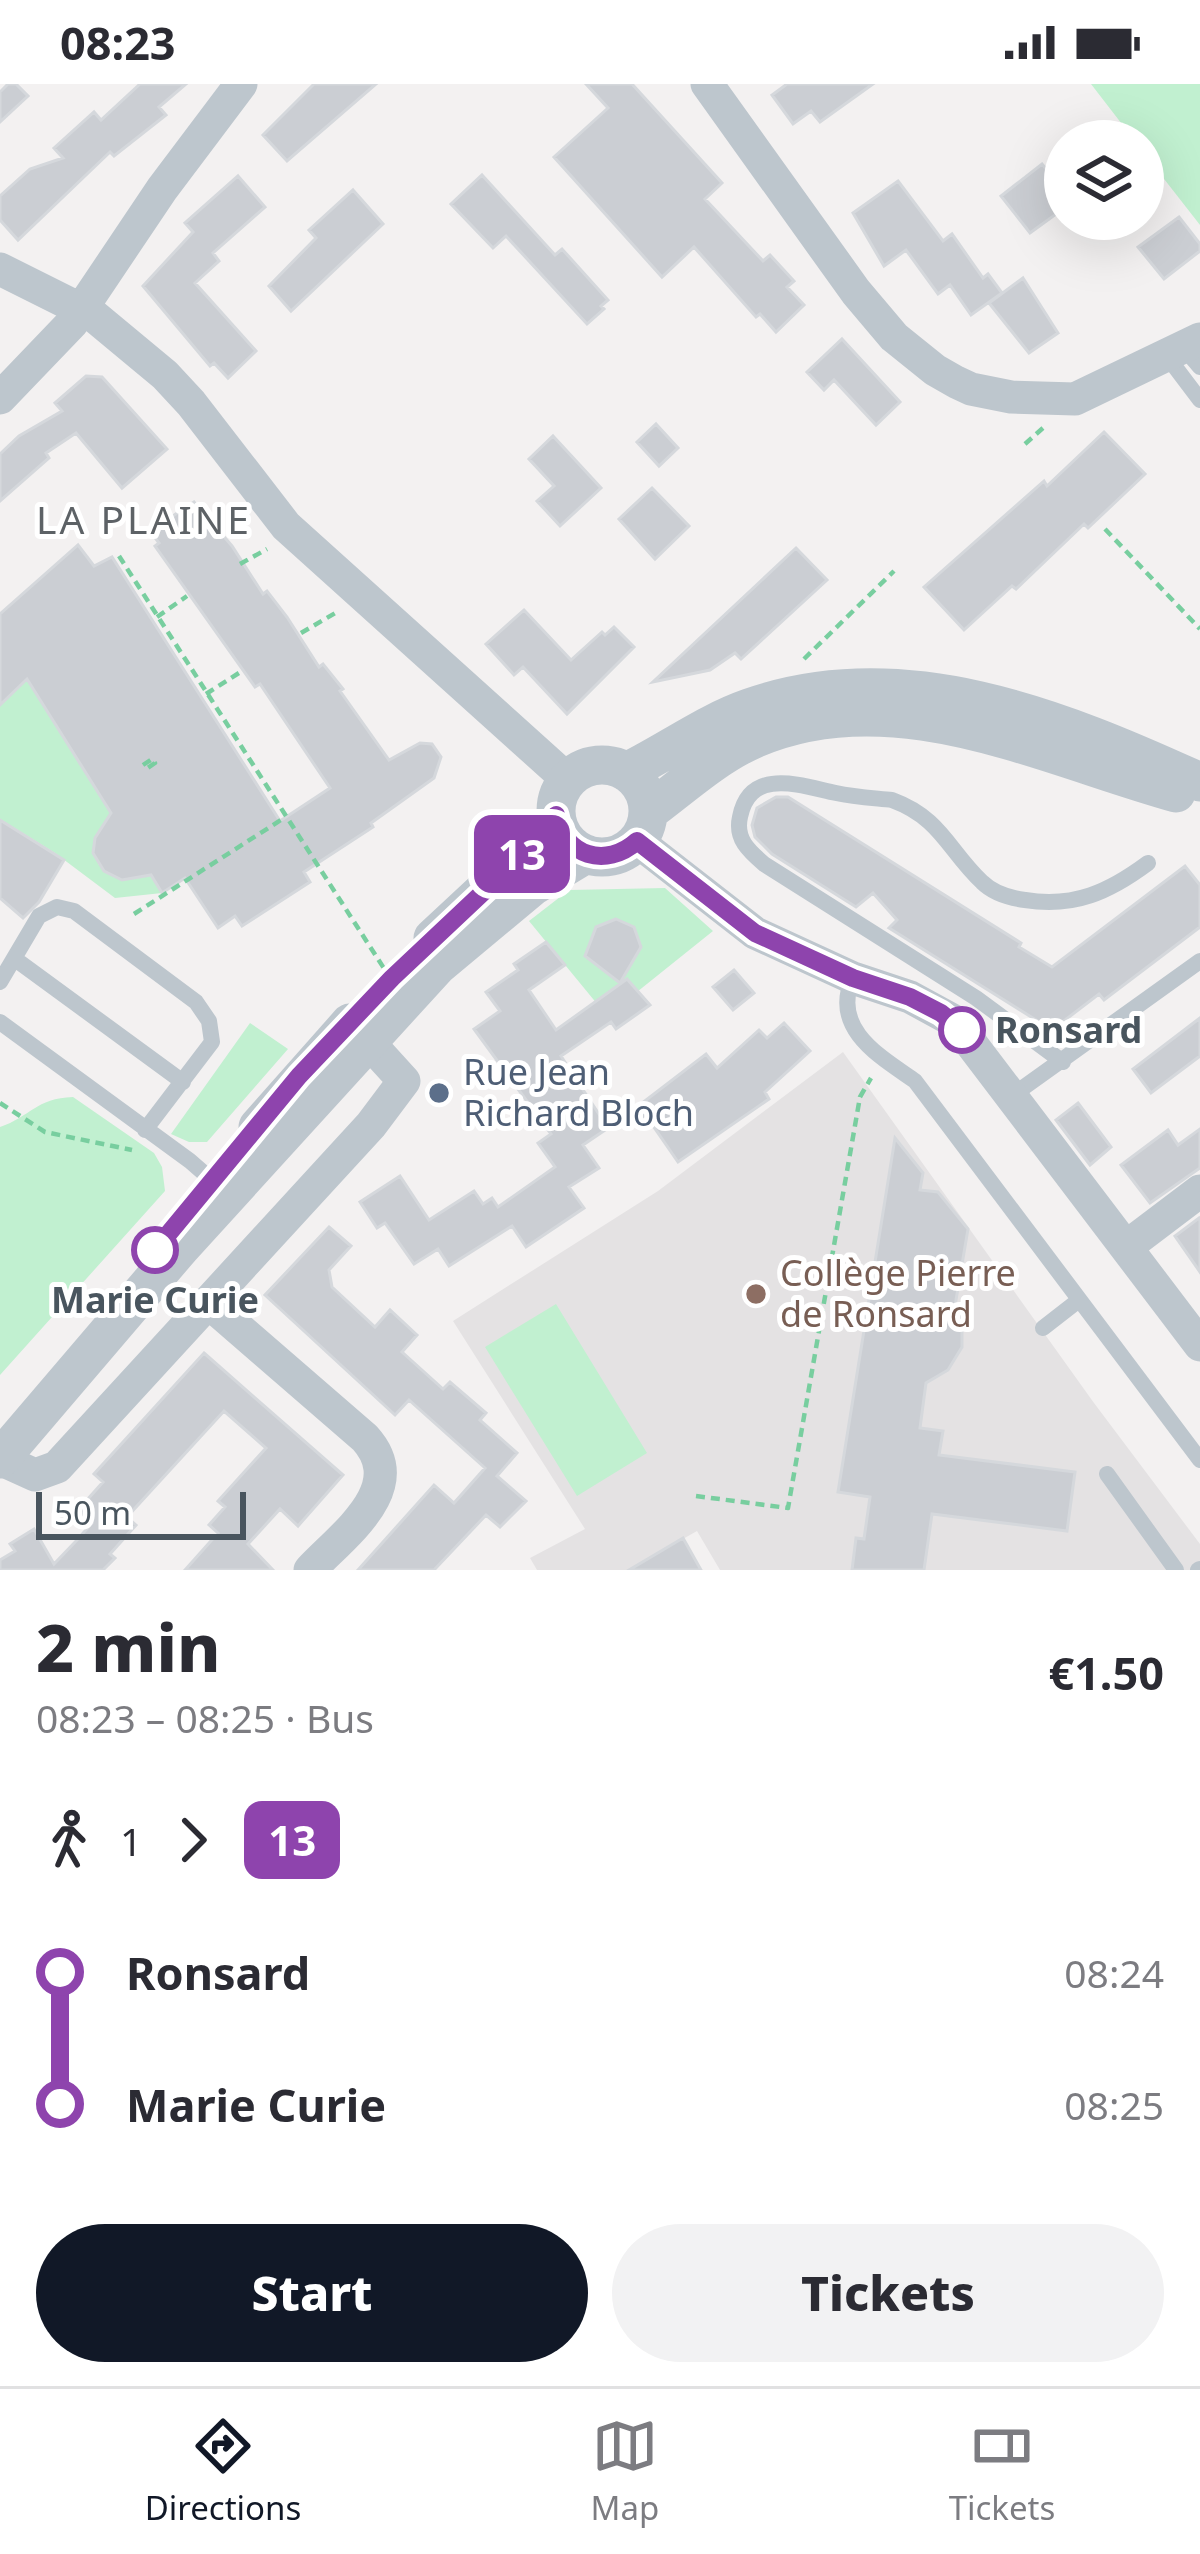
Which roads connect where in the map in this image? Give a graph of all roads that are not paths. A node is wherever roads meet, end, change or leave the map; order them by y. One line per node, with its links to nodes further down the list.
1 (241, 84): 4 (street)
2 (706, 84): 5 (street)
3 (0, 269): 4 (street)
4 (80, 310): 6 (street); 10 (street)
5 (1187, 352): 7 (lane)
6 (0, 398)
7 (1200, 400)
8 (626, 772): 9 (street); 10 (street); 12 (street)
9 (1200, 782)
10 (562, 798): 13 (street); 20 (street)
11 (1200, 800): 12 (street)
12 (642, 827): 13 (street); 17 (street)
13 (586, 854): 20 (street)
14 (1148, 863): 21 (lane)
15 (15, 959): 18 (lane); 22 (lane); 22 (lane)
16 (1200, 961): 21 (lane)
17 (853, 978): 23 (street); 28 (lane)
18 (0, 982)
19 (0, 1022): 24 (lane)
20 (359, 1032): 25 (street); 29 (street)
21 (1063, 1062): 23 (lane)
22 (183, 1082): 24 (lane)
23 (1013, 1095): 27 (street)
24 (145, 1130): 25 (lane)
25 (222, 1188): 32 (street); 33 (street)
26 (1200, 1191): 27 (street)
27 (1126, 1247): 31 (street)
28 (1079, 1300): 30 (lane); 34 (lane)
29 (208, 1302): 33 (street); 36 (street)
30 (1043, 1328)
31 (1200, 1345)
32 (0, 1425)
33 (0, 1459)
34 (1200, 1460)
35 (1107, 1474): 37 (lane)
36 (310, 1570)
37 (1176, 1570)

